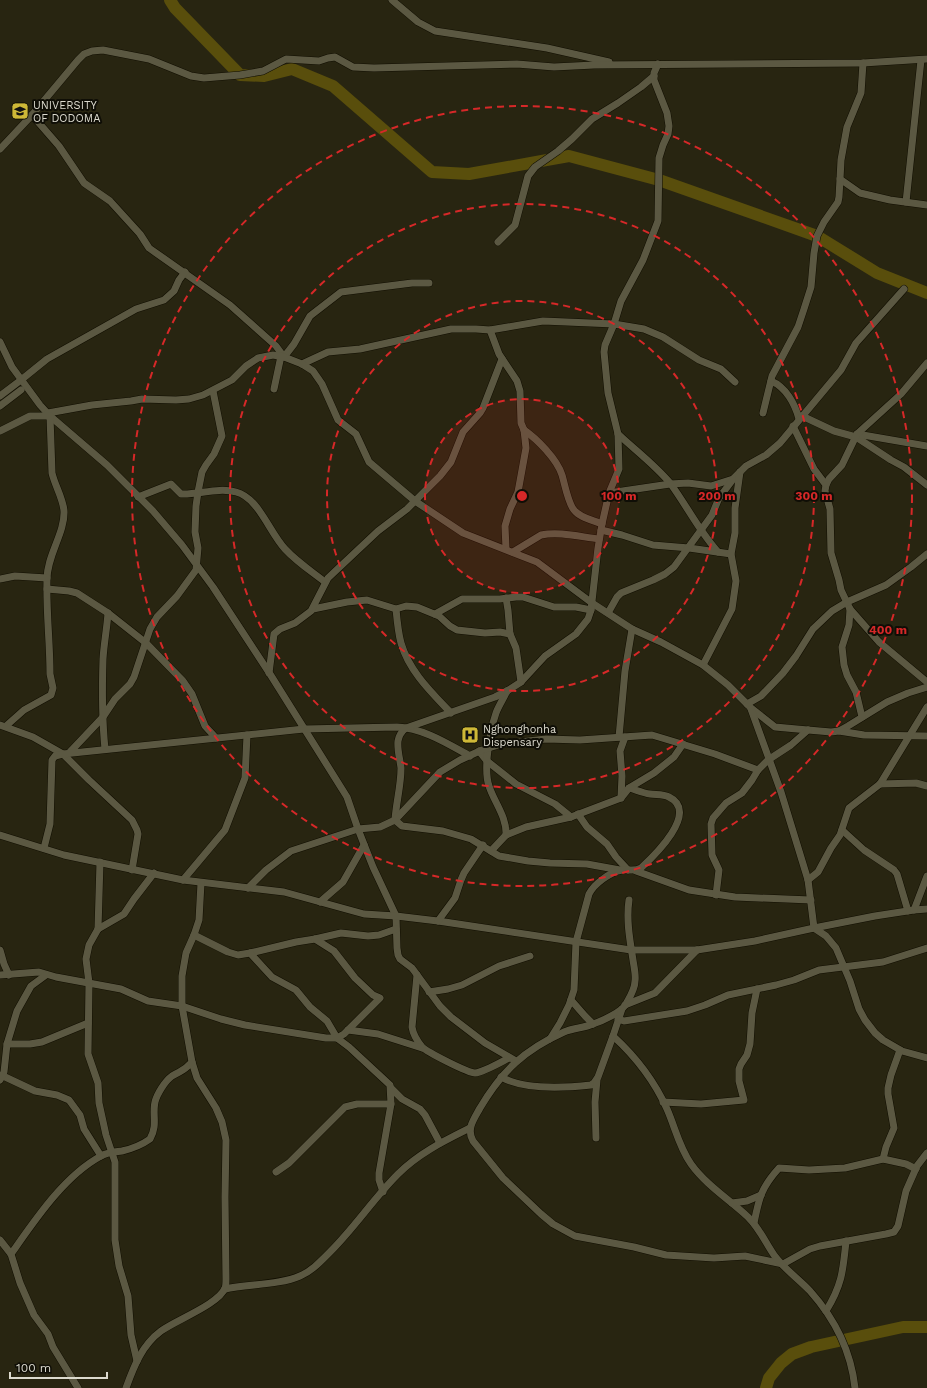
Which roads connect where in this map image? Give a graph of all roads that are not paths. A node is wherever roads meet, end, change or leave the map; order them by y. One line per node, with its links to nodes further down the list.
1 (392, 0): 5 (street)
2 (924, 59): 3 (street); 10 (street)
3 (863, 63): 4 (street); 9 (street)
4 (658, 64): 5 (street); 6 (street)
5 (620, 65): 7 (street)
6 (654, 76): 12 (street); 16 (street)
7 (32, 115): 8 (street); 13 (street)
8 (0, 149)
9 (840, 179): 10 (street); 24 (street)
10 (906, 202): 11 (street)
11 (927, 205)
12 (498, 242)
13 (184, 272): 19 (street); 23 (street)
14 (429, 283): 19 (street)
15 (904, 289): 33 (street)
16 (614, 324): 17 (street); 25 (street); 37 (street)
17 (490, 330): 20 (street); 22 (street)
18 (0, 342): 23 (street)
19 (282, 356): 22 (street); 26 (street); 28 (street)
20 (502, 359): 35 (street); 48 (street)
21 (927, 363): 38 (street)
22 (302, 364): 48 (street)
23 (21, 380): 29 (street); 32 (street)
24 (771, 381): 31 (street); 33 (street)
25 (735, 382)
26 (274, 389)
27 (21, 390): 30 (street)
28 (213, 391): 32 (street); 45 (street)
29 (0, 396)
30 (0, 406)
31 (763, 413)
32 (49, 414): 36 (street); 47 (street); 58 (street)
33 (800, 417): 34 (street); 38 (street)
34 (793, 426): 40 (street); 44 (street)
35 (524, 430): 49 (street); 53 (street)
36 (0, 431)
37 (618, 434): 42 (street); 46 (street)
38 (857, 436): 39 (street); 43 (street); 44 (street)
39 (927, 446)
40 (740, 472): 41 (street); 55 (street)
41 (734, 478): 42 (street); 50 (street)
42 (670, 484): 46 (street); 50 (street)
43 (927, 484)
44 (826, 485): 63 (street)
45 (198, 492): 47 (street); 57 (street); 60 (street)
46 (609, 492): 49 (street)
47 (138, 496): 57 (street)
48 (414, 501): 53 (street); 60 (street)
49 (601, 527): 51 (street); 52 (street)
50 (701, 532): 52 (street); 54 (street)
51 (599, 539): 53 (street); 64 (street)
52 (689, 548): 54 (street); 69 (street)
53 (509, 551): 64 (street)
54 (718, 552): 55 (street)
55 (731, 554): 73 (street)
56 (927, 554): 63 (street)
57 (196, 563): 72 (street); 74 (street)
58 (47, 578): 59 (street); 61 (street)
59 (0, 579)
60 (325, 582): 65 (street)
61 (47, 589): 67 (street); 84 (street)
62 (506, 598): 64 (street); 68 (street); 71 (street)
63 (848, 606): 76 (street); 79 (street); 83 (street)
64 (591, 607): 69 (street); 75 (street)
65 (313, 609): 66 (street); 74 (street)
66 (396, 609): 68 (street); 81 (street)
67 (108, 613): 72 (street); 82 (street)
68 (435, 614): 71 (street)
69 (608, 614): 70 (street)
70 (632, 629): 73 (street); 92 (street)
71 (510, 634): 75 (street)
72 (146, 643): 82 (street); 93 (street)
73 (703, 665): 79 (street)
74 (269, 673): 85 (street)
75 (521, 682): 78 (street)
76 (927, 682)
77 (927, 687): 83 (street)
78 (507, 691): 81 (street); 95 (street)
79 (749, 706): 87 (street); 100 (street)
80 (927, 707): 90 (street)
81 (451, 713): 86 (street)
82 (103, 716): 96 (street); 98 (street)
83 (862, 717): 88 (street)
84 (3, 726): 98 (street)
85 (304, 728): 86 (street); 89 (street); 109 (street)
86 (406, 728): 99 (street); 108 (street)
87 (808, 730): 88 (street); 100 (street)
88 (838, 731): 90 (street)
89 (247, 735): 93 (street); 123 (street)
90 (910, 735): 91 (street); 103 (street)
91 (927, 736)
92 (622, 737): 94 (street); 95 (street); 106 (street)
93 (216, 738): 96 (street)
94 (683, 744): 102 (street); 105 (street)
95 (488, 748): 97 (street); 101 (street)
96 (105, 749): 98 (street)
97 (478, 751): 99 (street); 101 (street)
98 (67, 753): 115 (street); 118 (street)
99 (470, 756): 108 (street)
100 (768, 760): 102 (street); 124 (street)
101 (487, 761): 107 (street); 112 (street)
102 (758, 770): 127 (street)
103 (880, 784): 104 (street); 110 (street)
104 (927, 786)
105 (629, 788): 106 (street); 120 (street)
106 (621, 798): 107 (street)
107 (575, 816): 112 (street); 120 (street)
108 (395, 820): 109 (street); 113 (street)
109 (358, 829): 114 (street); 126 (street)
110 (842, 830): 124 (street); 132 (street)
111 (0, 835): 115 (street)
112 (506, 835): 116 (street)
113 (483, 845): 116 (street); 134 (street)
114 (364, 846): 130 (street); 133 (street)
115 (44, 848): 117 (street)
116 (491, 851): 119 (street)
117 (100, 862): 118 (street); 136 (street)
118 (132, 870): 121 (street)
119 (620, 870): 120 (street); 140 (street)
120 (632, 871): 127 (street)
121 (154, 874): 123 (street); 136 (street)
122 (927, 876): 132 (street)
123 (183, 880): 125 (street)
124 (808, 880): 129 (street)
125 (201, 883): 126 (street); 138 (street)
126 (248, 888): 130 (street)
127 (716, 895): 129 (street)
128 (629, 900): 143 (street)
129 (811, 900): 135 (street)
130 (320, 902): 133 (street)
131 (927, 909): 132 (street)
132 (911, 910): 135 (street)
133 (396, 916): 134 (street); 137 (street)
134 (438, 921): 140 (street)
135 (814, 928): 144 (street); 147 (street)
136 (98, 929): 152 (street)
137 (396, 929): 139 (street); 151 (street)
138 (194, 935): 145 (street); 156 (street)
139 (316, 939): 145 (street); 161 (street)
140 (576, 942): 143 (street); 155 (street)
141 (927, 948): 147 (street)
142 (0, 950): 149 (street)
143 (631, 950): 144 (street); 157 (street)
144 (697, 950): 157 (street)
145 (250, 953): 163 (street)
146 (530, 956): 154 (street)
147 (844, 966): 153 (street); 167 (street)
148 (0, 975): 149 (street)
149 (9, 975): 150 (street)
150 (46, 975): 152 (street); 165 (street)
151 (417, 975): 154 (street); 166 (street)
152 (89, 983): 156 (street); 159 (street)
153 (757, 989): 158 (street); 175 (street)
154 (429, 992): 169 (street)
155 (571, 1000): 160 (street); 164 (street)
156 (182, 1006): 163 (street); 170 (street)
157 (624, 1007): 158 (street); 160 (street)
158 (618, 1019): 162 (street)
159 (88, 1023): 165 (street); 180 (street)
160 (593, 1024): 164 (street)
161 (348, 1030): 163 (street); 166 (street)
162 (613, 1036): 173 (street); 175 (street)
163 (337, 1038): 174 (street)
164 (550, 1040): 169 (street)
165 (7, 1044): 172 (street)
166 (422, 1048): 169 (street)
167 (900, 1050): 168 (street); 183 (street)
168 (927, 1058)
169 (513, 1059): 171 (street)
170 (192, 1062): 180 (street); 194 (street)
171 (501, 1077): 173 (street); 177 (street)
172 (1, 1078): 182 (street)
173 (597, 1079): 178 (street)
174 (391, 1088): 176 (street); 179 (street)
175 (664, 1102): 188 (street)
176 (391, 1104): 185 (street); 186 (street)
177 (470, 1128): 179 (street); 193 (street)
178 (596, 1138)
179 (440, 1143): 186 (street)
180 (112, 1152): 182 (street); 196 (street)
181 (927, 1153): 184 (street)
182 (101, 1156): 192 (street)
183 (883, 1159): 184 (street); 187 (street)
184 (916, 1169): 191 (street)
185 (276, 1172)
186 (383, 1192): 194 (street)
187 (761, 1195): 188 (street); 189 (street)
188 (732, 1203): 189 (street)
189 (754, 1223): 193 (street)
190 (0, 1240): 192 (street)
191 (846, 1241): 193 (street); 195 (street)
192 (11, 1254): 197 (street)
193 (783, 1264): 195 (street)
194 (225, 1289): 196 (street)
195 (826, 1311): 199 (street)
196 (137, 1361): 198 (street)
197 (78, 1388)
198 (126, 1388)
199 (855, 1388)

